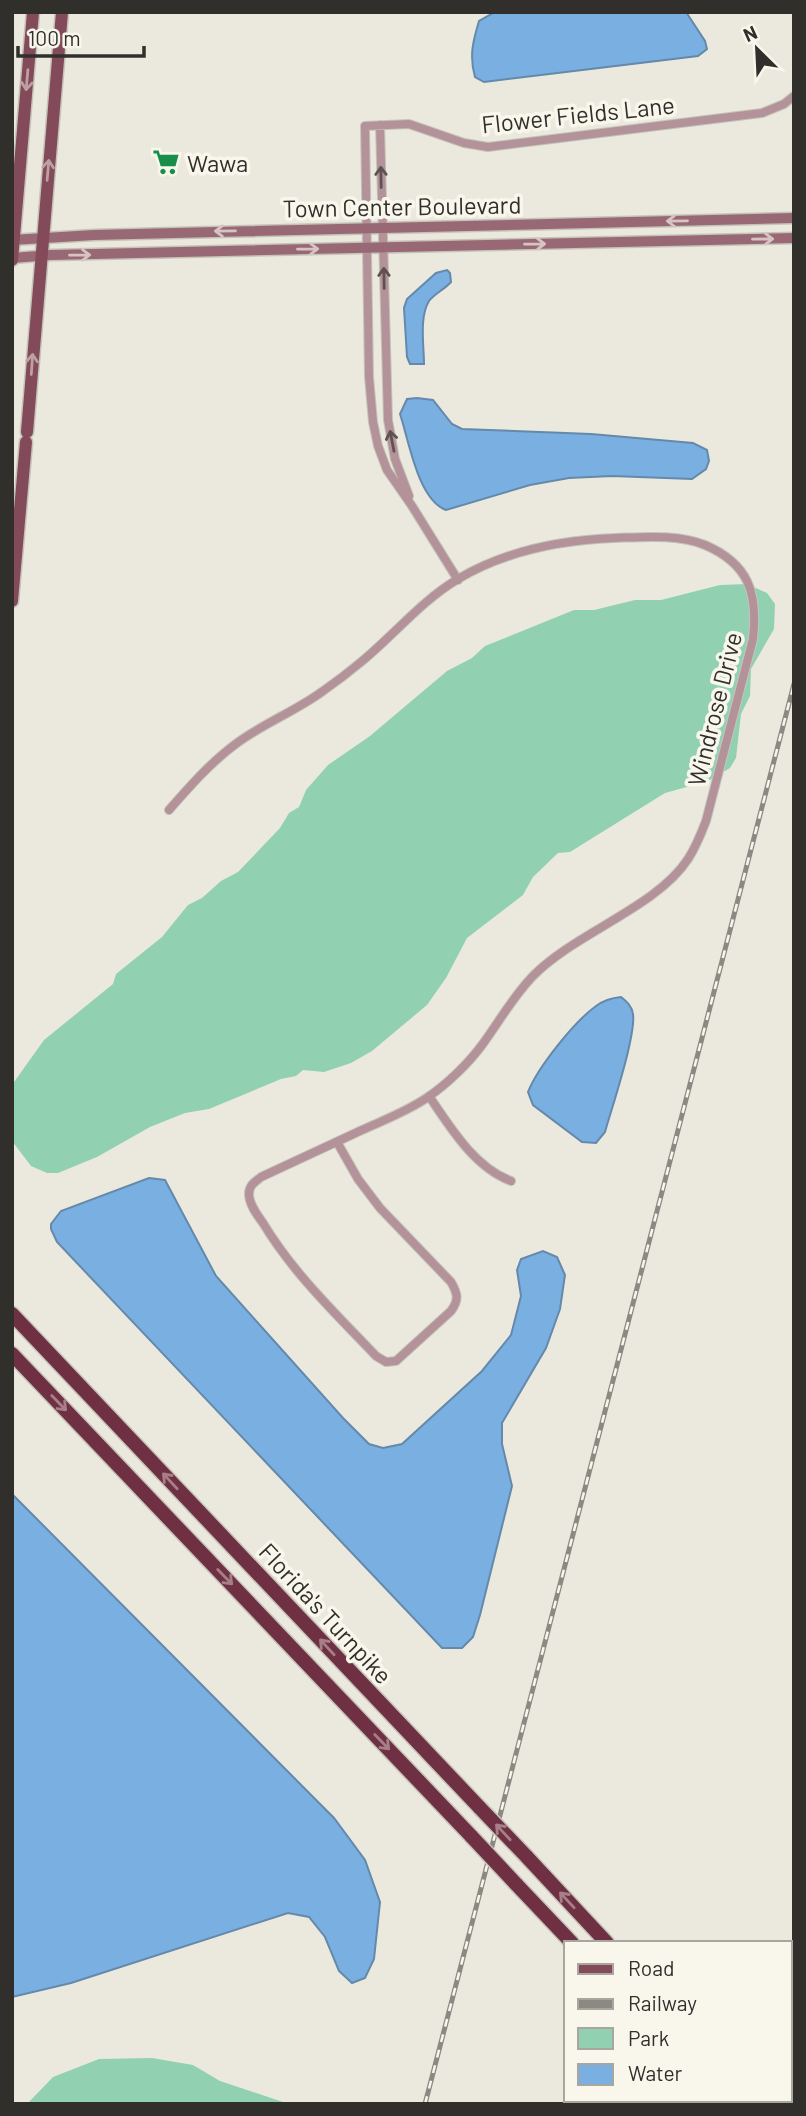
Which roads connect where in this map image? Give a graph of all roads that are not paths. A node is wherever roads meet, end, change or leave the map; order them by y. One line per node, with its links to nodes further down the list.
1 (33, 12): 10 (main road, one-way to 10)
2 (62, 12): 8 (main road, one-way to 2)
3 (794, 96): 4 (street, Flower Fields Lane)
4 (380, 125): 6 (street, Flower Fields Lane); 7 (street, one-way to 4)
5 (794, 218): 7 (main road, Town Center Boulevard, one-way to 7)
6 (367, 228): 7 (main road, Town Center Boulevard); 8 (main road, Town Center Boulevard, one-way to 8); 12 (street)
7 (383, 228): 11 (street)
8 (42, 238): 10 (main road, Town Center Boulevard); 13 (main road)
9 (794, 238): 11 (main road, Town Center Boulevard, one-way to 9)
10 (13, 240): 14 (main road)
11 (383, 247): 12 (main road, Town Center Boulevard); 16 (street, one-way to 11)
12 (367, 248): 13 (main road, Town Center Boulevard, one-way to 12); 15 (street)
13 (40, 256): 14 (main road, Town Center Boulevard); 19 (main road, one-way to 13)
14 (12, 259)
15 (369, 377): 16 (street); 17 (street)
16 (386, 378): 17 (street, one-way to 16)
17 (412, 506): 18 (street)
18 (458, 580): 20 (street, Windrose Drive); 21 (street, Windrose Drive)
19 (12, 601)
20 (169, 810)
21 (429, 1096): 22 (street, Windrose Drive); 23 (street)
22 (337, 1142): 22 (street, Windrose Drive)
23 (510, 1181)
24 (12, 1314): 27 (highway, Florida's Turnpike, one-way to 24, bridge)
25 (12, 1354): 26 (highway, Florida's Turnpike, one-way to 26, bridge)
26 (570, 1941)
27 (605, 1941)

